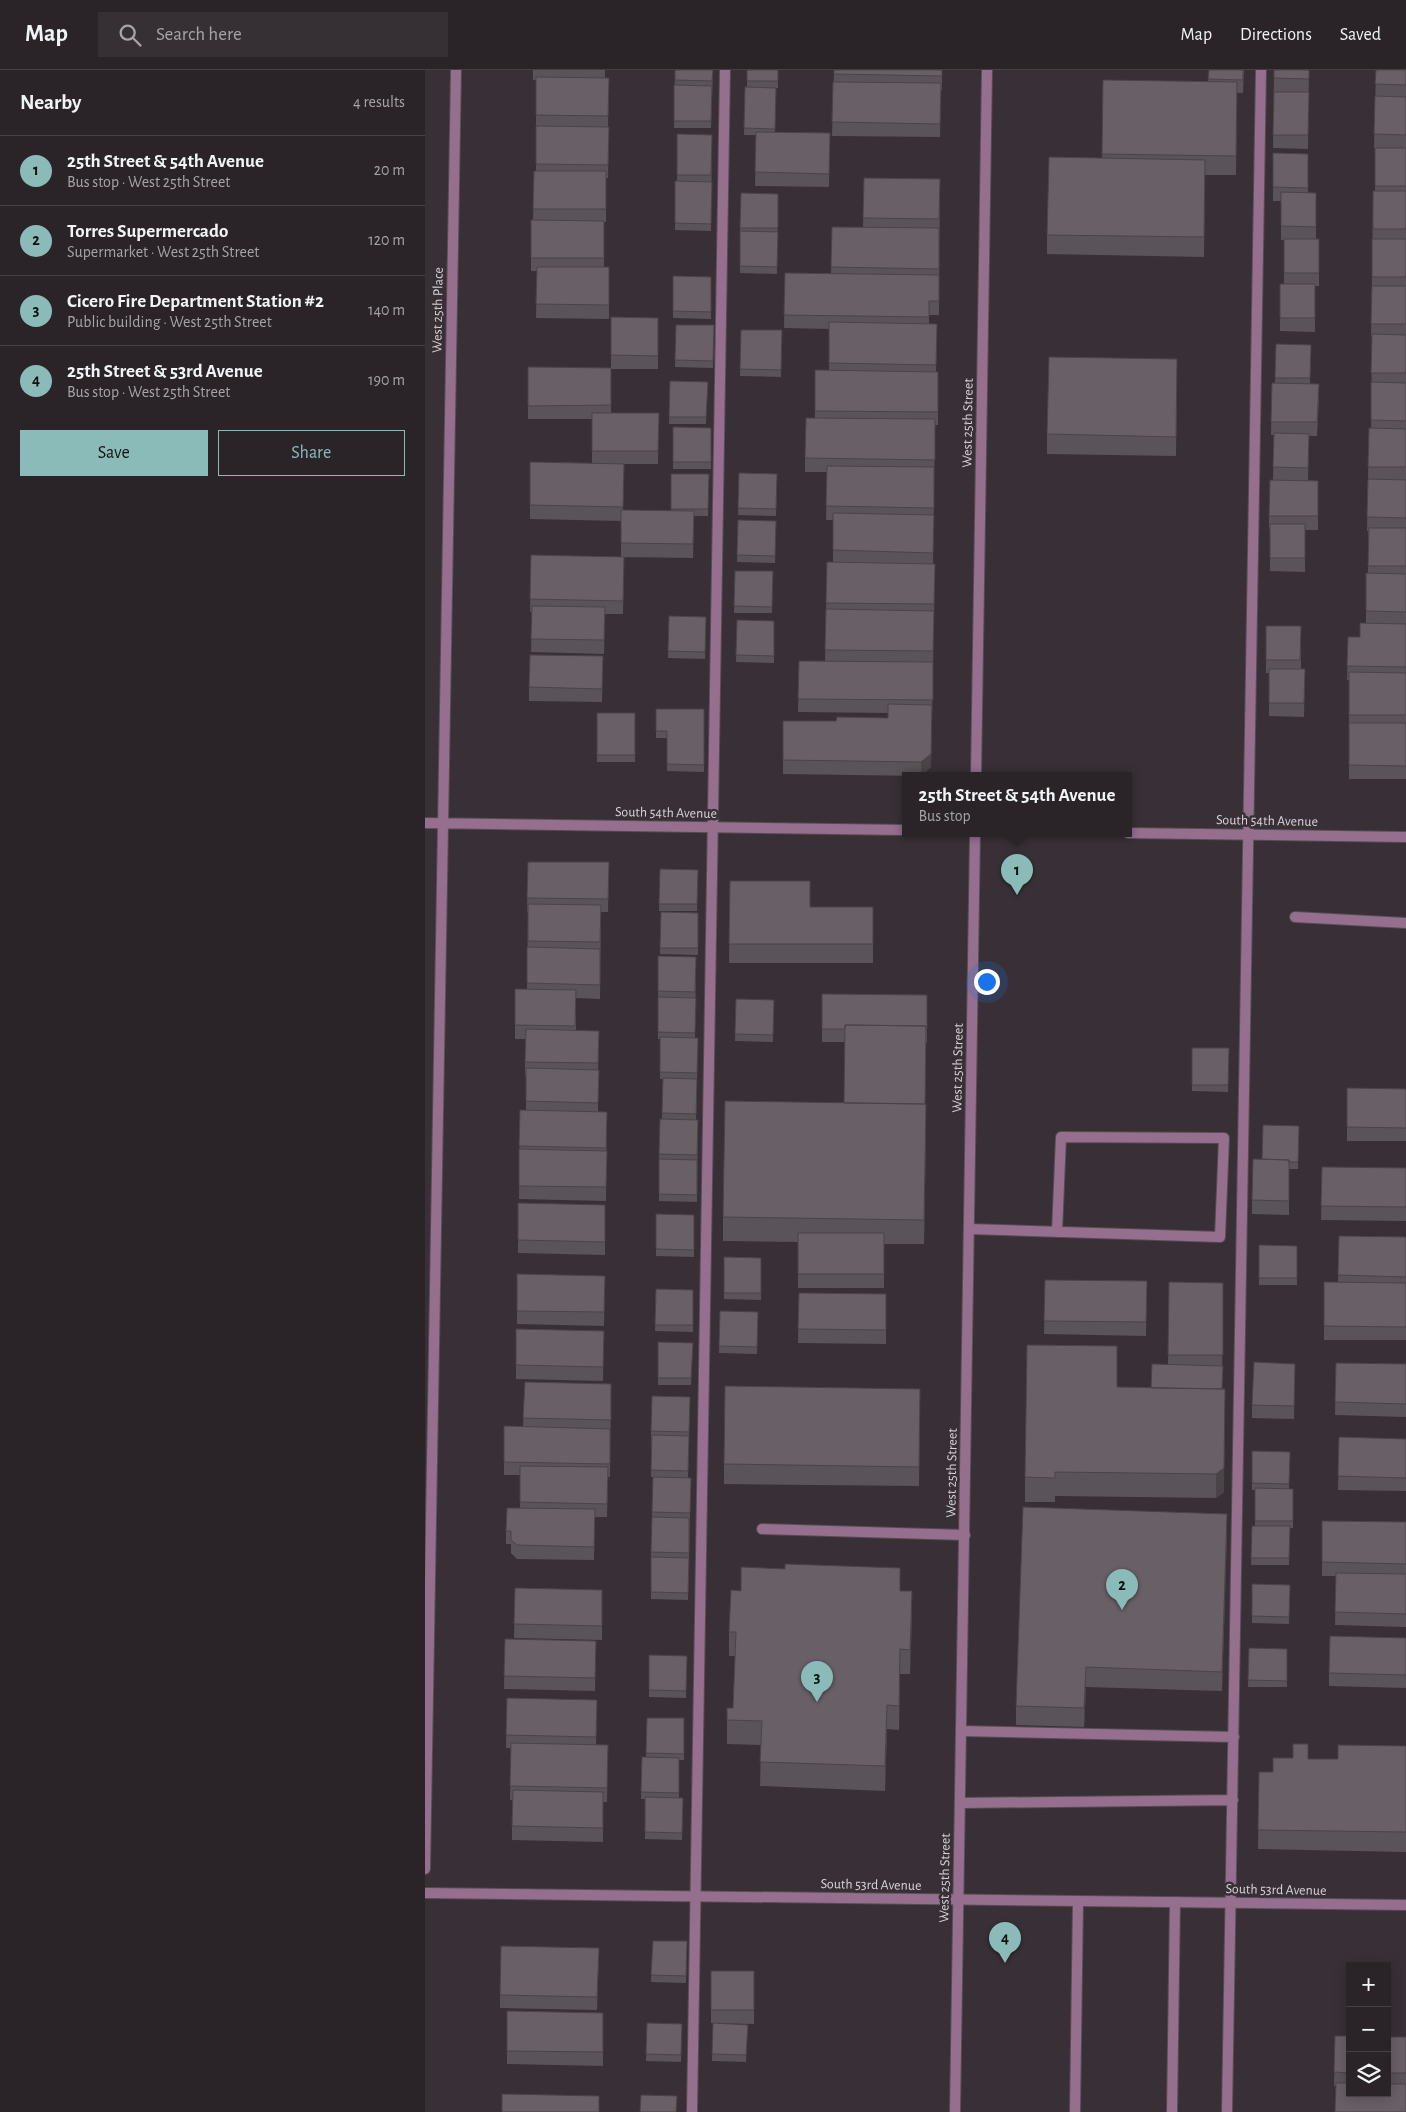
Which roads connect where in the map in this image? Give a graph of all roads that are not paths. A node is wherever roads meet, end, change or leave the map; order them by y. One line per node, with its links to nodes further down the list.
1 (456, 70): 7 (street, West 25th Place)
2 (725, 70): 8 (street)
3 (987, 70): 5 (street, West 25th Street)
4 (1261, 70): 11 (street)
5 (977, 772)
6 (425, 822): 7 (street, South 54th Avenue)
7 (443, 823): 8 (street, South 54th Avenue); 24 (street, West 25th Place)
8 (713, 827): 9 (street, South 54th Avenue); 26 (street)
9 (902, 830)
10 (1132, 833): 11 (street, South 54th Avenue)
11 (1248, 834): 13 (street, South 54th Avenue); 21 (street)
12 (975, 837): 16 (street, West 25th Street)
13 (1406, 837)
14 (1295, 917): 15 (street)
15 (1406, 923)
16 (969, 1229): 17 (street); 19 (street, West 25th Street)
17 (1057, 1232): 17 (street)
18 (762, 1529): 19 (street)
19 (965, 1535): 20 (street, West 25th Street)
20 (961, 1731): 21 (street); 23 (street, West 25th Street)
21 (1234, 1738): 22 (street)
22 (1233, 1800): 23 (street); 30 (street)
23 (960, 1803): 27 (street, West 25th Street)
24 (425, 1869)
25 (425, 1893): 26 (street, South 53rd Avenue)
26 (696, 1896): 27 (street, South 53rd Avenue); 32 (street)
27 (959, 1899): 28 (street, South 53rd Avenue); 33 (street, West 25th Street)
28 (1078, 1900): 29 (street, South 53rd Avenue); 34 (street)
29 (1175, 1902): 30 (street, South 53rd Avenue); 35 (street)
30 (1231, 1903): 31 (street, South 53rd Avenue); 36 (street)
31 (1406, 1905)
32 (692, 2112)
33 (955, 2112)
34 (1075, 2112)
35 (1172, 2112)
36 (1227, 2112)

